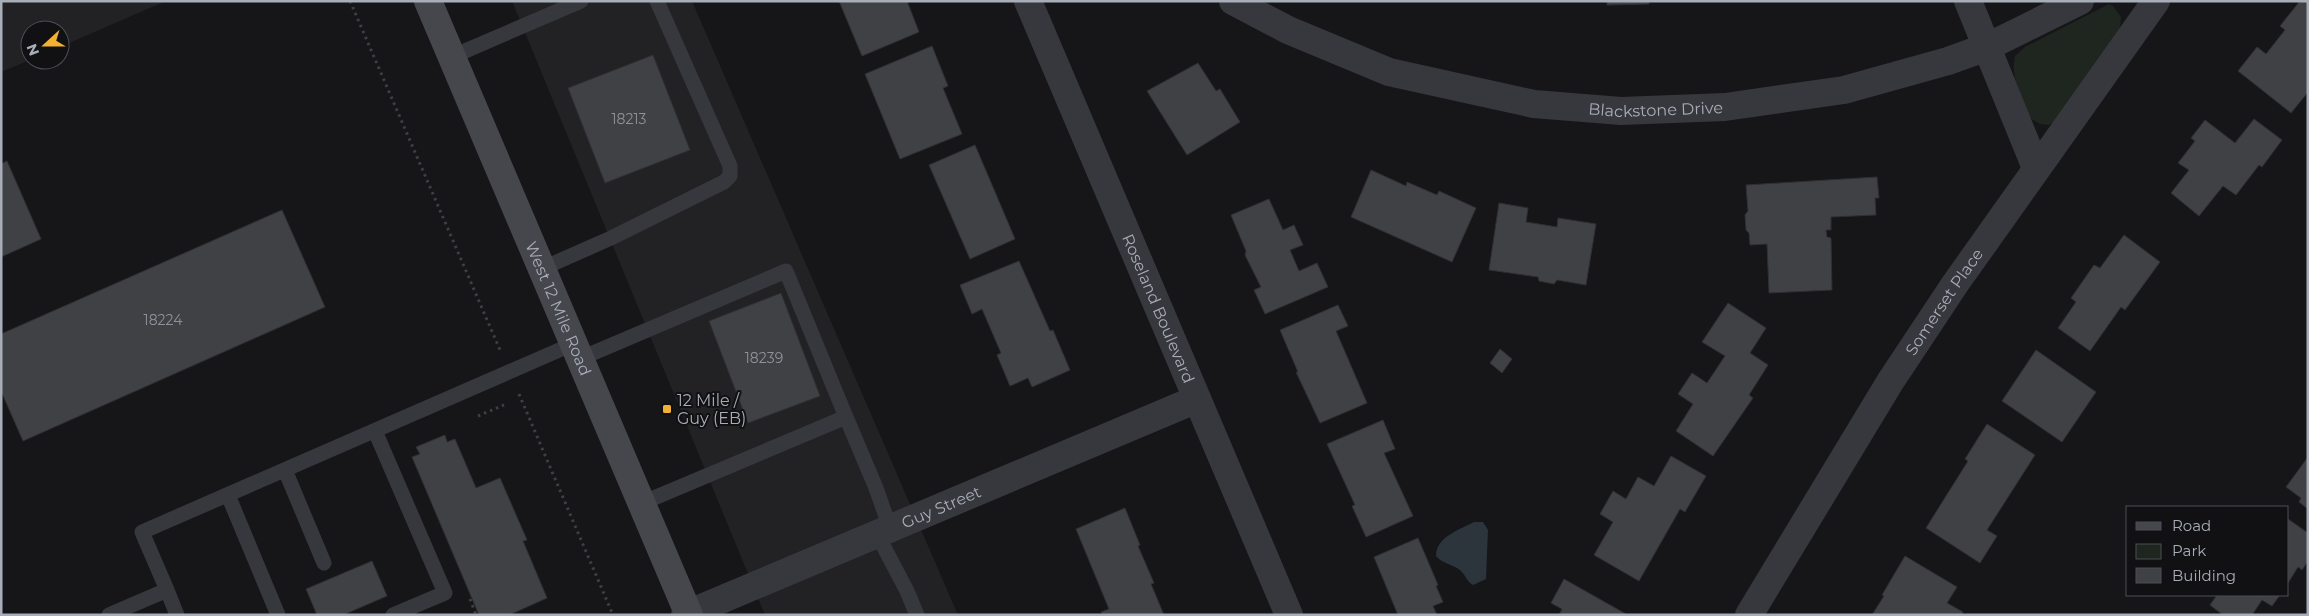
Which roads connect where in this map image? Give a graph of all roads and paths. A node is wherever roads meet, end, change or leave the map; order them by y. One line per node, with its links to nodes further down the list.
1 (350, 1): 15 (path)
2 (428, 1): 11 (main road, West 12 Mile Road)
3 (581, 1): 11 (lane)
4 (657, 1): 13 (lane)
5 (1028, 1): 16 (street, Roseland Boulevard)
6 (1233, 1): 10 (street, Blackstone Drive)
7 (1968, 1): 10 (street)
8 (2080, 1): 10 (street, Blackstone Drive)
9 (2156, 1): 12 (street, Somerset Place)
10 (1987, 47): 12 (street)
11 (451, 57): 13 (main road, West 12 Mile Road)
12 (2036, 168): 37 (street, Somerset Place)
13 (541, 269): 14 (main road, West 12 Mile Road)
14 (576, 352): 15 (lane); 18 (lane); 23 (main road, West 12 Mile Road)
15 (510, 372): 20 (lane); 34 (path)
16 (1197, 399): 24 (street, Guy Street); 36 (street, Roseland Boulevard)
17 (504, 405): 19 (path)
18 (846, 417): 23 (lane); 24 (lane)
19 (469, 419)
20 (375, 431): 21 (lane); 32 (lane)
21 (285, 470): 22 (lane); 25 (lane)
22 (228, 495): 26 (lane); 31 (lane)
23 (642, 503): 28 (main road, West 12 Mile Road)
24 (884, 531): 28 (street, Guy Street); 35 (lane)
25 (324, 563)
26 (167, 590): 29 (lane); 30 (lane)
27 (469, 597): 33 (path)
28 (688, 614)
29 (110, 615)
30 (177, 615)
31 (278, 615)
32 (393, 615)
33 (476, 615)
34 (613, 615)
35 (917, 615)
36 (1289, 615)
37 (1750, 615)

